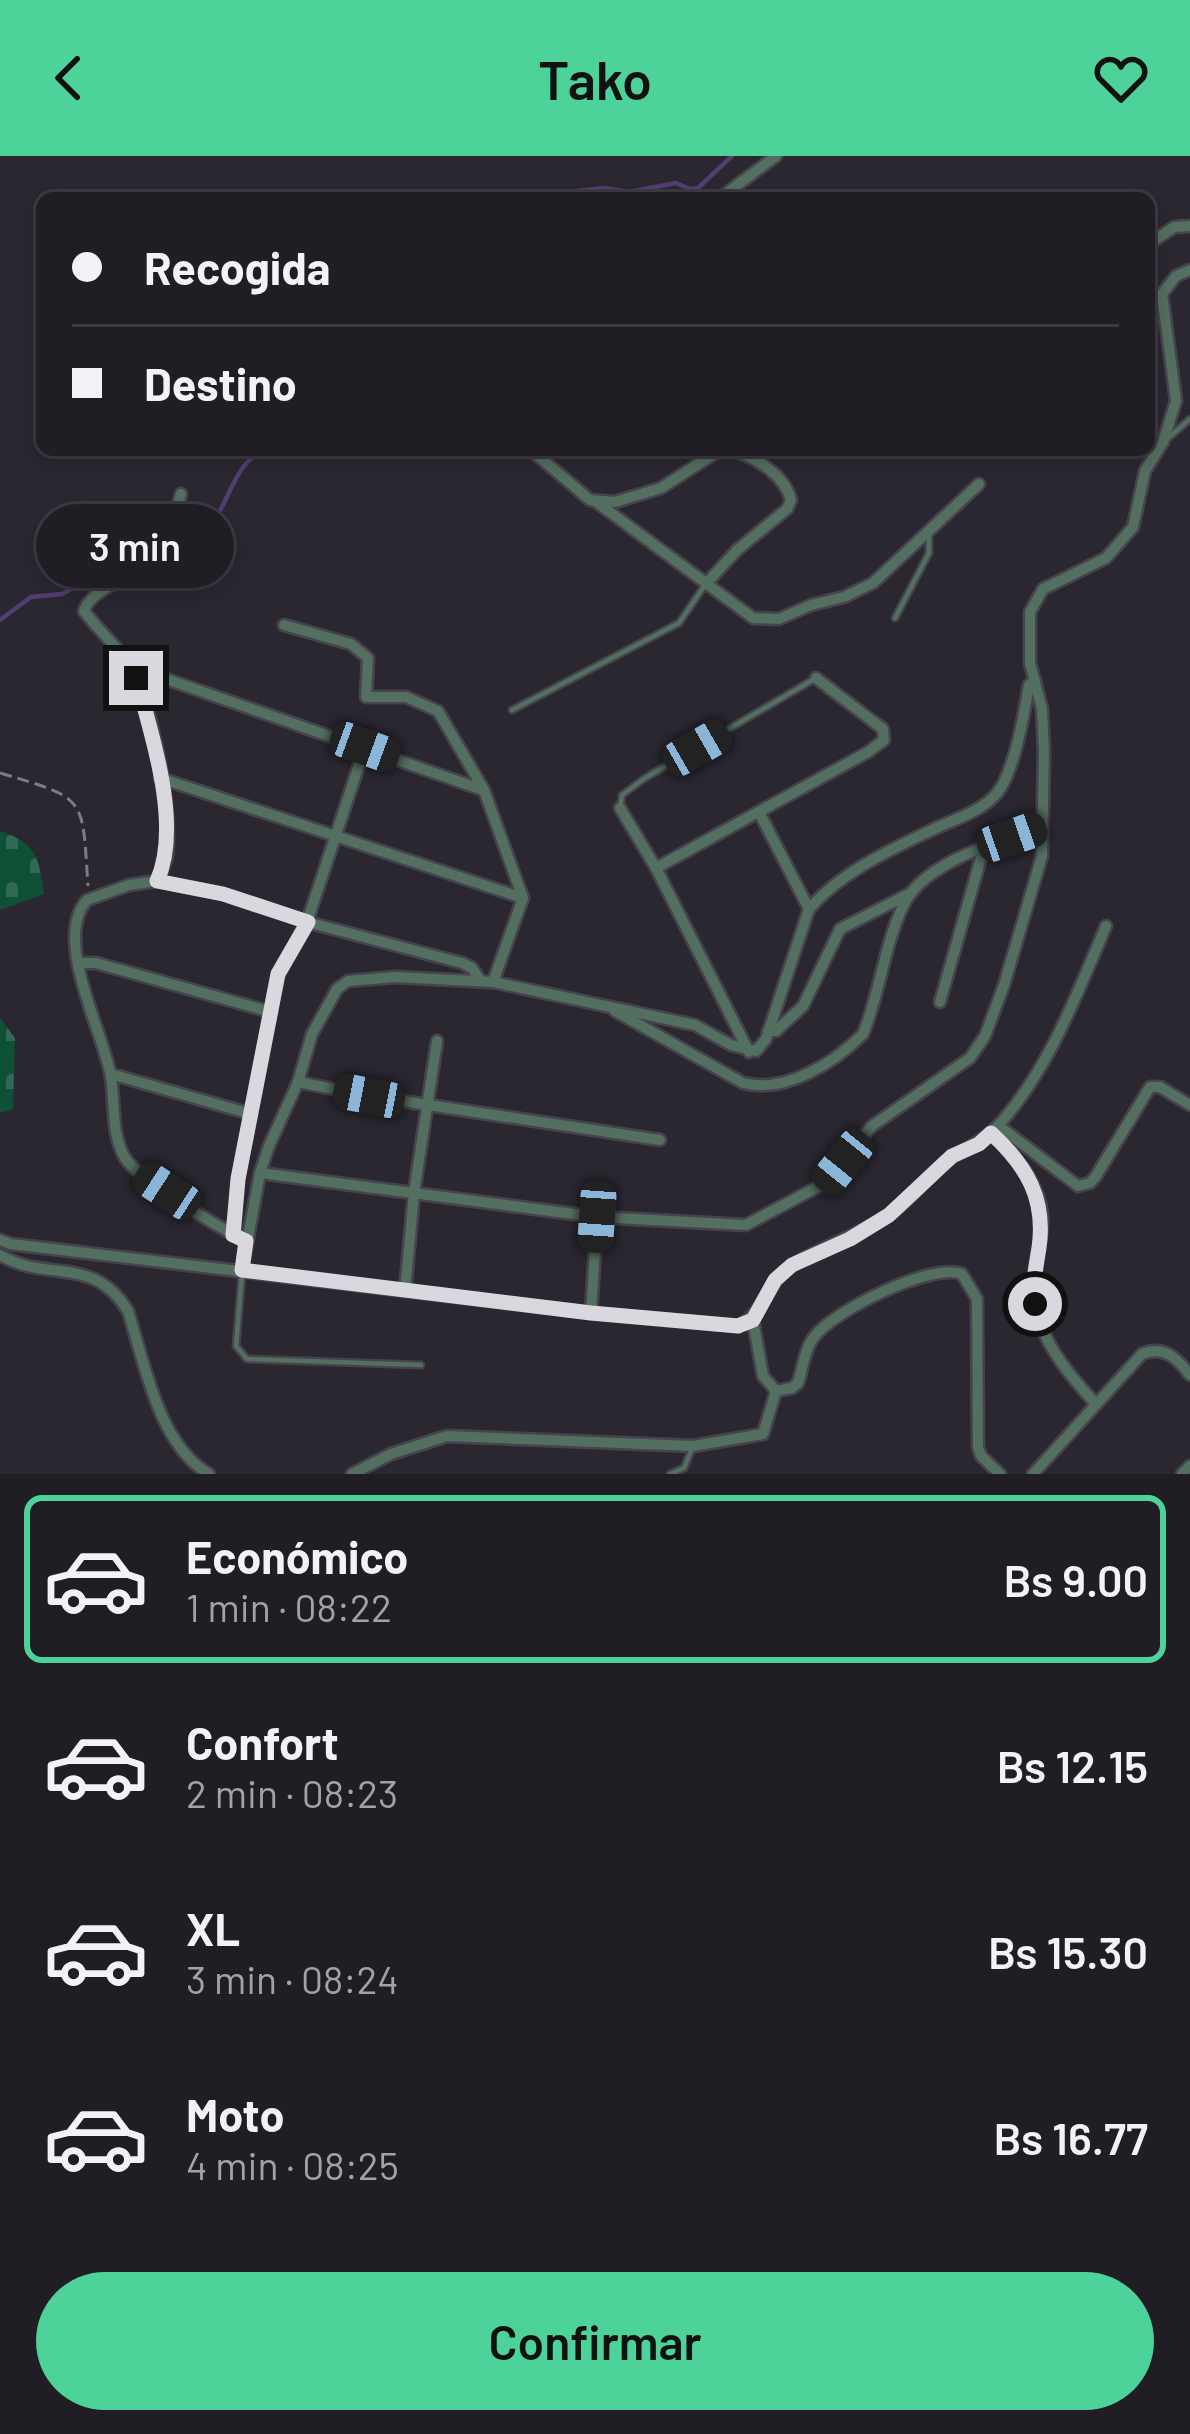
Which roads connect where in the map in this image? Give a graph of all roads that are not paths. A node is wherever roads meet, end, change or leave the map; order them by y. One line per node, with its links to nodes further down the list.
1 (776, 156): 2 (street)
2 (728, 192)
3 (1190, 226): 4 (street)
4 (1155, 240)
5 (1190, 270): 7 (street)
6 (1190, 419): 7 (lane)
7 (1163, 442): 8 (street)
8 (1155, 455)
9 (539, 456): 15 (street)
10 (711, 456): 15 (street)
11 (748, 456): 17 (street)
12 (1154, 456): 22 (street)
13 (979, 484): 16 (street)
14 (181, 494): 20 (street)
15 (596, 501): 17 (street)
16 (929, 532): 17 (street); 18 (lane)
17 (706, 584): 23 (lane)
18 (895, 618)
19 (284, 625): 26 (street)
20 (136, 678): 24 (street); 25 (street)
21 (816, 678): 27 (lane); 28 (street)
22 (1035, 681): 29 (street); 36 (street)
23 (512, 710)
24 (365, 747): 26 (street); 30 (street)
25 (160, 778): 30 (street); 33 (street)
26 (484, 790): 35 (street)
27 (620, 808): 32 (street)
28 (759, 812): 32 (street); 36 (street)
29 (1040, 827): 31 (street); 56 (street)
30 (337, 835): 35 (street); 37 (street)
31 (984, 847): 34 (street); 41 (street)
32 (656, 868): 46 (street)
33 (157, 881): 37 (street); 39 (street)
34 (910, 894): 42 (street); 44 (street)
35 (523, 898): 40 (street)
36 (809, 909): 44 (street)
37 (308, 922): 40 (street); 43 (street)
38 (1106, 926): 52 (street)
39 (79, 963): 43 (street); 47 (street)
40 (487, 981): 42 (street); 48 (street)
41 (940, 1002)
42 (602, 1004): 46 (street)
43 (272, 1012): 51 (street)
44 (768, 1030): 46 (street)
45 (437, 1041): 49 (street)
46 (749, 1052)
47 (111, 1074): 51 (street); 57 (street)
48 (298, 1082): 49 (street); 54 (street)
49 (426, 1104): 53 (street); 55 (street)
50 (1190, 1105): 52 (street)
51 (251, 1114): 57 (street)
52 (995, 1129): 63 (street); 67 (street)
53 (660, 1140)
54 (260, 1173): 55 (street); 57 (street)
55 (414, 1193): 56 (street); 61 (street)
56 (597, 1217): 62 (street)
57 (240, 1238): 60 (street)
58 (0, 1240): 60 (street)
59 (0, 1255): 70 (street)
60 (242, 1270): 61 (street); 64 (lane)
61 (405, 1291): 62 (street)
62 (591, 1313): 63 (street)
63 (753, 1320): 66 (street)
64 (421, 1365)
65 (1190, 1375): 67 (street)
66 (776, 1391): 68 (street); 73 (street)
67 (1094, 1403): 74 (street)
68 (694, 1446): 71 (street); 72 (lane)
69 (1190, 1466): 75 (street)
70 (209, 1474)
71 (352, 1474)
72 (670, 1474)
73 (1000, 1474)
74 (1033, 1474)
75 (1182, 1474)

